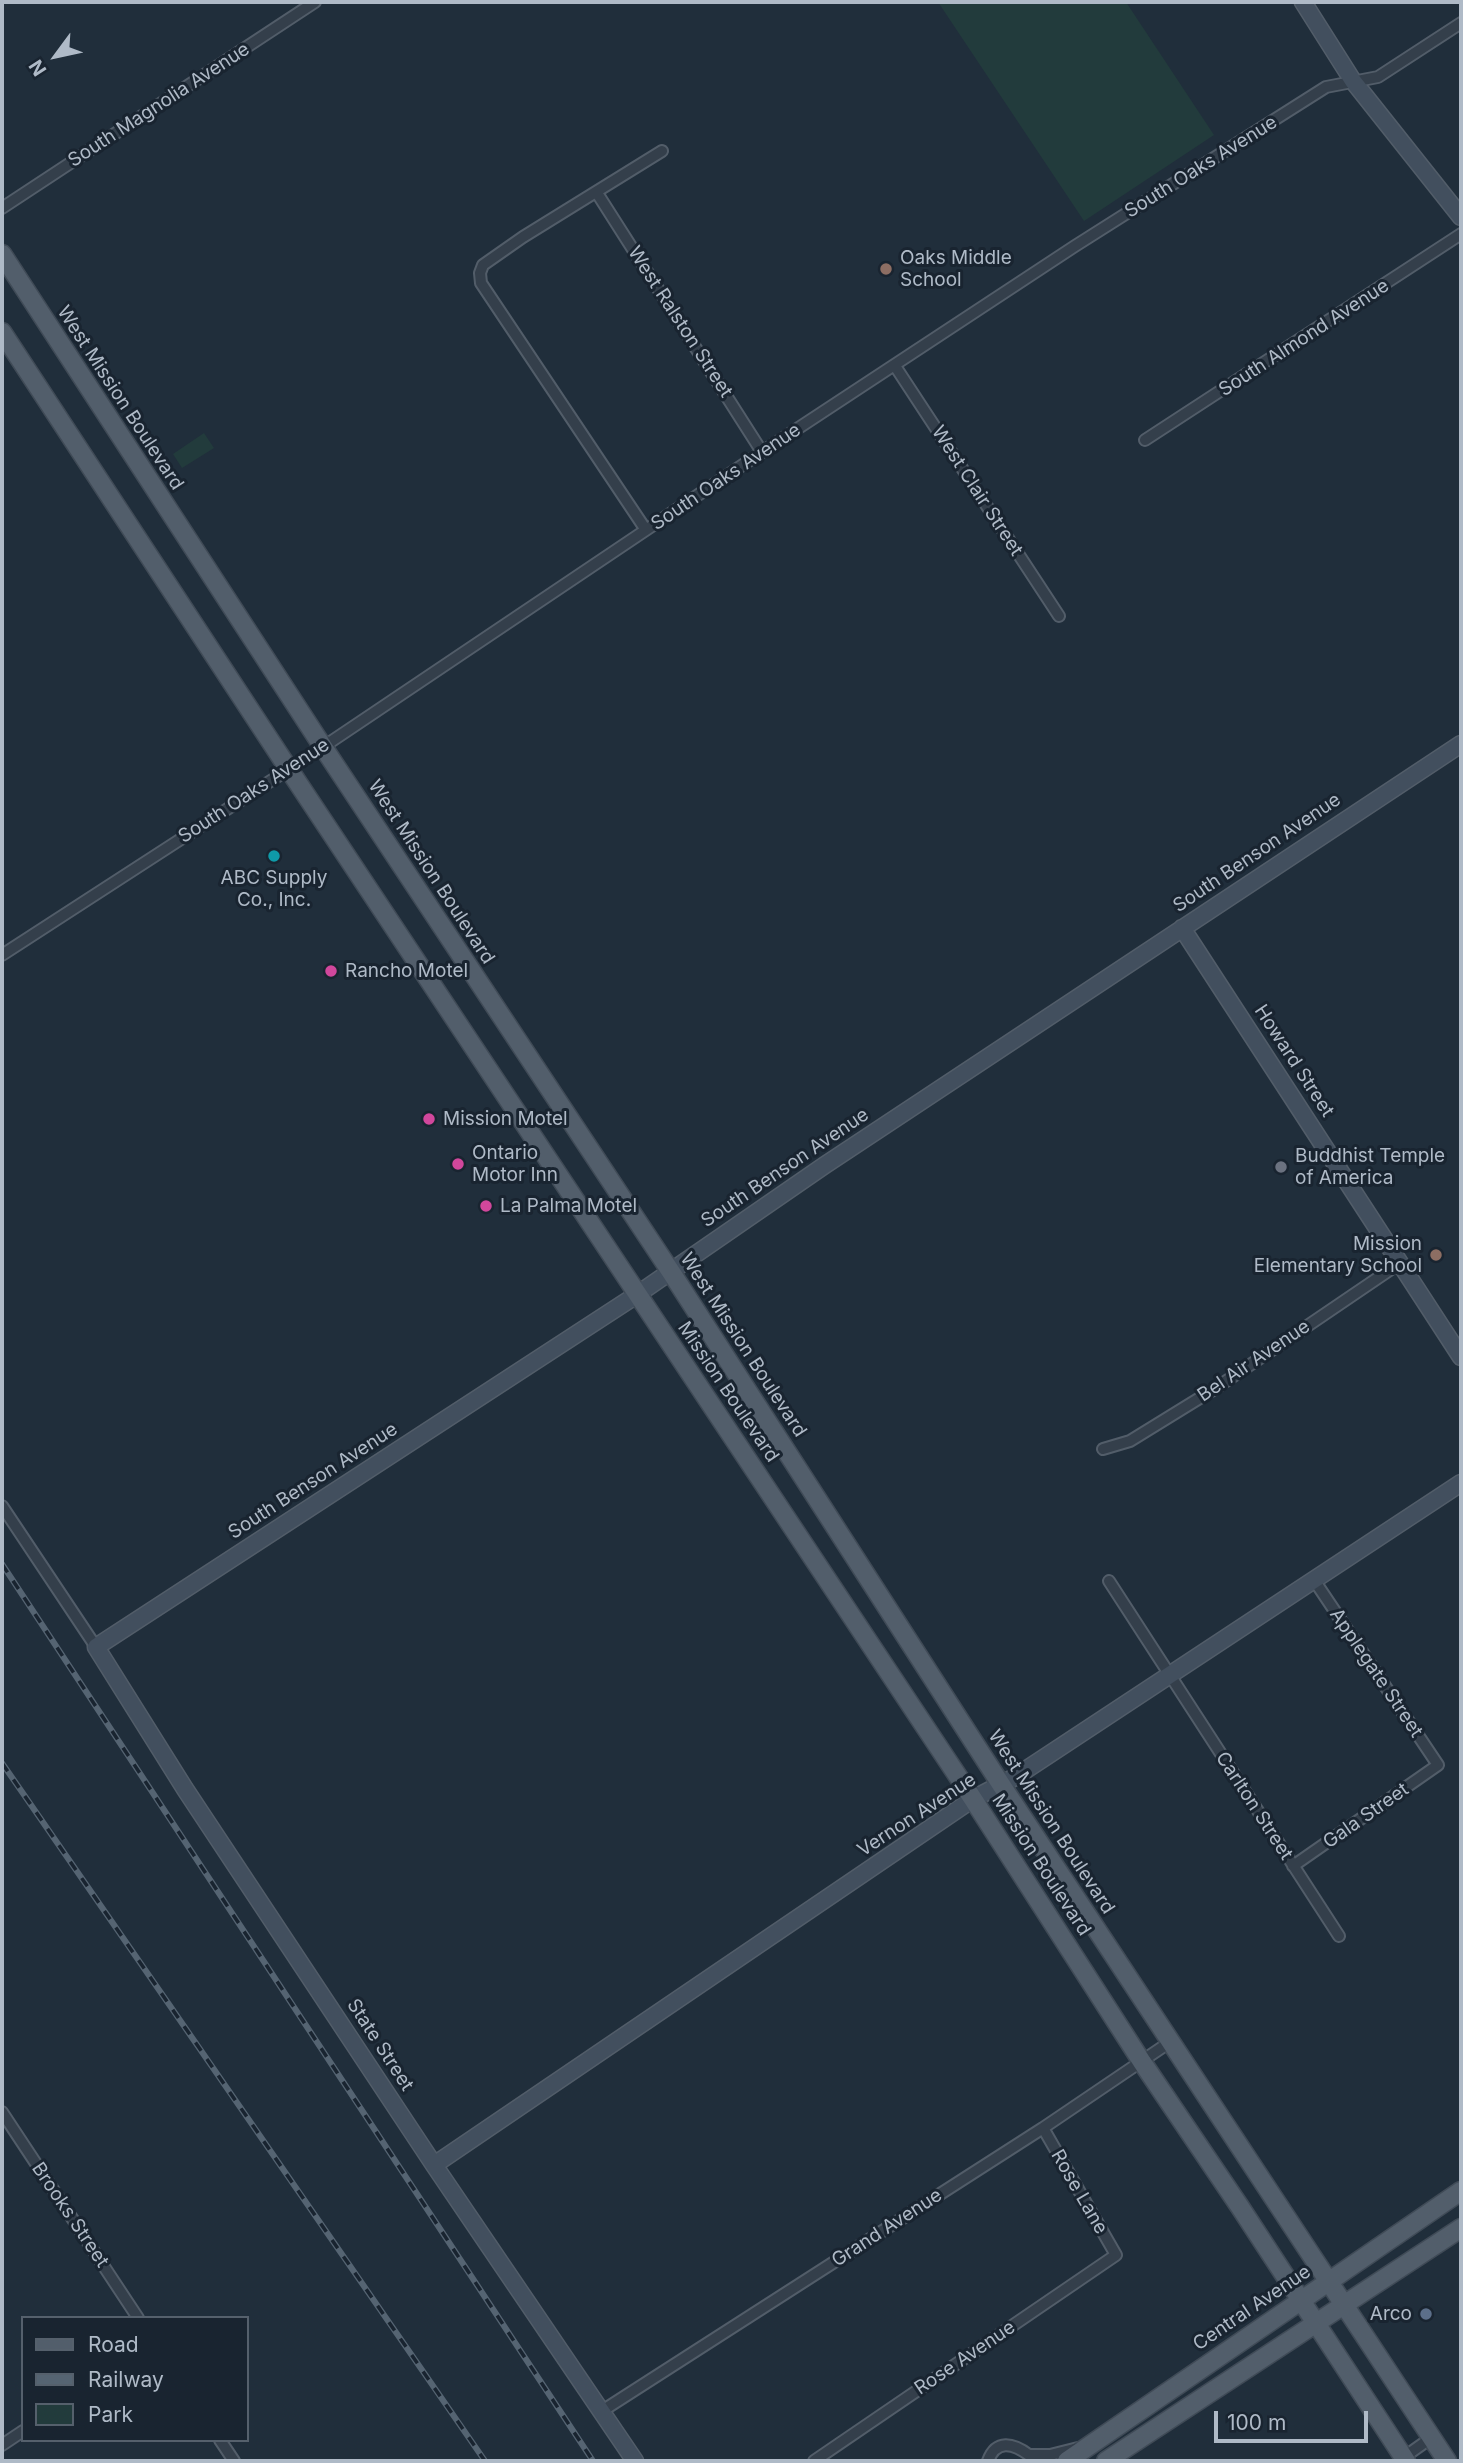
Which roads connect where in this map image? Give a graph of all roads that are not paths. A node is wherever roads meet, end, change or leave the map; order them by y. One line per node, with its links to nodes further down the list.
1 (315, 2): 7 (street, South Magnolia Avenue)
2 (1303, 2): 4 (street)
3 (1461, 23): 4 (street, South Oaks Avenue)
4 (1353, 81): 8 (street); 12 (street, South Oaks Avenue)
5 (662, 150): 6 (street)
6 (597, 193): 14 (street, West Ralston Street); 15 (street)
7 (2, 208)
8 (1461, 217)
9 (1461, 234): 13 (street, South Almond Avenue)
10 (2, 254): 18 (main road, West Mission Boulevard)
11 (2, 332): 19 (main road)
12 (895, 366): 14 (street, South Oaks Avenue); 16 (street, West Clair Street)
13 (1145, 440)
14 (762, 452): 15 (street, South Oaks Avenue)
15 (646, 530): 18 (street, South Oaks Avenue)
16 (1059, 615)
17 (1461, 744): 20 (street, South Benson Avenue)
18 (323, 747): 19 (street, South Oaks Avenue); 23 (main road, West Mission Boulevard)
19 (288, 768): 21 (street, South Oaks Avenue); 24 (main road)
20 (1182, 929): 22 (street, Howard Street); 23 (street, South Benson Avenue)
21 (2, 955)
22 (1401, 1263): 25 (street, Howard Street); 26 (street, Bel Air Avenue)
23 (671, 1272): 24 (street, South Benson Avenue); 34 (main road, West Mission Boulevard)
24 (638, 1294): 31 (street, South Benson Avenue); 35 (main road, Mission Boulevard)
25 (1461, 1357)
26 (1103, 1449)
27 (1461, 1483): 29 (street, Vernon Avenue)
28 (2, 1506): 31 (street)
29 (1314, 1580): 32 (street, Vernon Avenue); 33 (street, Applegate Street)
30 (1109, 1581): 32 (street, Carlton Street)
31 (96, 1647): 42 (street, State Street)
32 (1169, 1676): 34 (street, Vernon Avenue); 36 (street, Carlton Street)
33 (1438, 1765): 36 (street, Gala Street)
34 (1002, 1786): 35 (street, Vernon Avenue); 38 (main road, West Mission Boulevard)
35 (973, 1800): 39 (main road, Mission Boulevard); 42 (street, Vernon Avenue)
36 (1293, 1866): 37 (street, Carlton Street)
37 (1339, 1936)
38 (1170, 2042): 39 (street, Grand Avenue); 46 (main road, West Mission Boulevard)
39 (1142, 2062): 41 (street, Grand Avenue); 47 (main road, Mission Boulevard)
40 (2, 2112): 49 (street, Brooks Street)
41 (1043, 2129): 45 (street, Rose Lane); 51 (street, Grand Avenue)
42 (434, 2165): 51 (street, State Street)
43 (1461, 2191): 46 (main road, Central Avenue)
44 (1461, 2228): 48 (main road)
45 (1116, 2255): 61 (street, Rose Avenue)
46 (1328, 2282): 47 (main road, Central Avenue); 48 (main road, West Mission Boulevard)
47 (1299, 2300): 50 (main road, Mission Boulevard); 56 (main road, Central Avenue)
48 (1344, 2306): 50 (main road); 53 (main road, West Mission Boulevard)
49 (137, 2316)
50 (1315, 2325): 58 (main road, Mission Boulevard); 64 (main road)
51 (602, 2412): 60 (street, State Street)
52 (21, 2432): 55 (street)
53 (1431, 2438): 58 (street); 65 (main road, West Mission Boulevard)
54 (221, 2442): 59 (street)
55 (2, 2445)
56 (1088, 2446): 57 (street); 63 (main road, Central Avenue)
57 (1030, 2458): 62 (street)
58 (1402, 2460)
59 (234, 2461)
60 (635, 2461)
61 (814, 2461)
62 (988, 2461)
63 (1066, 2461)
64 (1106, 2461)
65 (1447, 2461)

